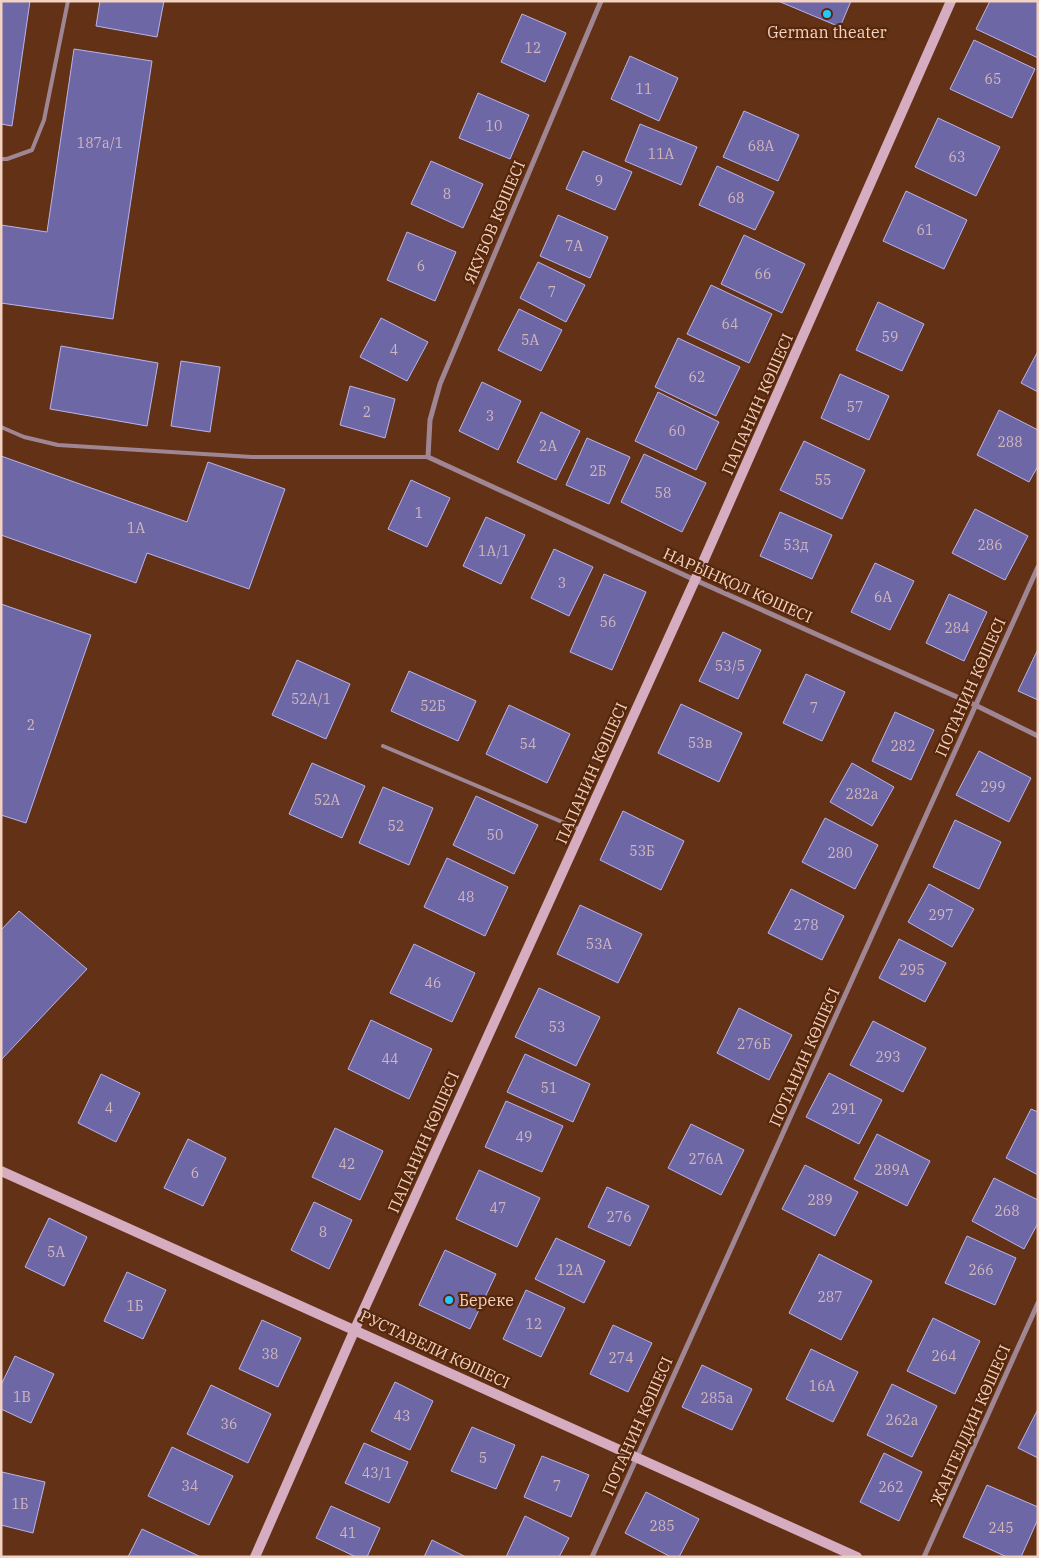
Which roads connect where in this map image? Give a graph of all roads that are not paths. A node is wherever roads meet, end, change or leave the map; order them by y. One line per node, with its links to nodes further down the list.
1 (68, 1): 4 (lane)
2 (601, 1): 6 (street, ЯКУБОВ КӨШЕСІ)
3 (951, 1): 8 (main road, ПАПАНИН КӨШЕСІ)
4 (1, 159)
5 (1, 427): 6 (lane)
6 (428, 456): 8 (street, НАРЫНҚОЛ КӨШЕСІ)
7 (1038, 567): 9 (street, ПОТАНИН КӨШЕСІ)
8 (695, 580): 9 (street, НАРЫНҚОЛ КӨШЕСІ); 12 (main road, ПАПАНИН КӨШЕСІ)
9 (975, 705): 10 (street, НАРЫНҚОЛ КӨШЕСІ); 16 (street, ПОТАНИН КӨШЕСІ)
10 (1038, 736)
11 (383, 746): 12 (lane)
12 (582, 830): 15 (main road, ПАПАНИН КӨШЕСІ)
13 (1, 1171): 15 (main road, РУСТАВЕЛИ КӨШЕСІ)
14 (1038, 1303): 20 (street, ЖАНГЕЛДИН КӨШЕСІ)
15 (355, 1329): 16 (main road, РУСТАВЕЛИ КӨШЕСІ); 17 (main road, ПАПАНИН КӨШЕСІ)
16 (637, 1458): 18 (street, ПОТАНИН КӨШЕСІ); 19 (main road, РУСТАВЕЛИ КӨШЕСІ)
17 (255, 1557)
18 (592, 1557)
19 (856, 1557)
20 (924, 1557)

